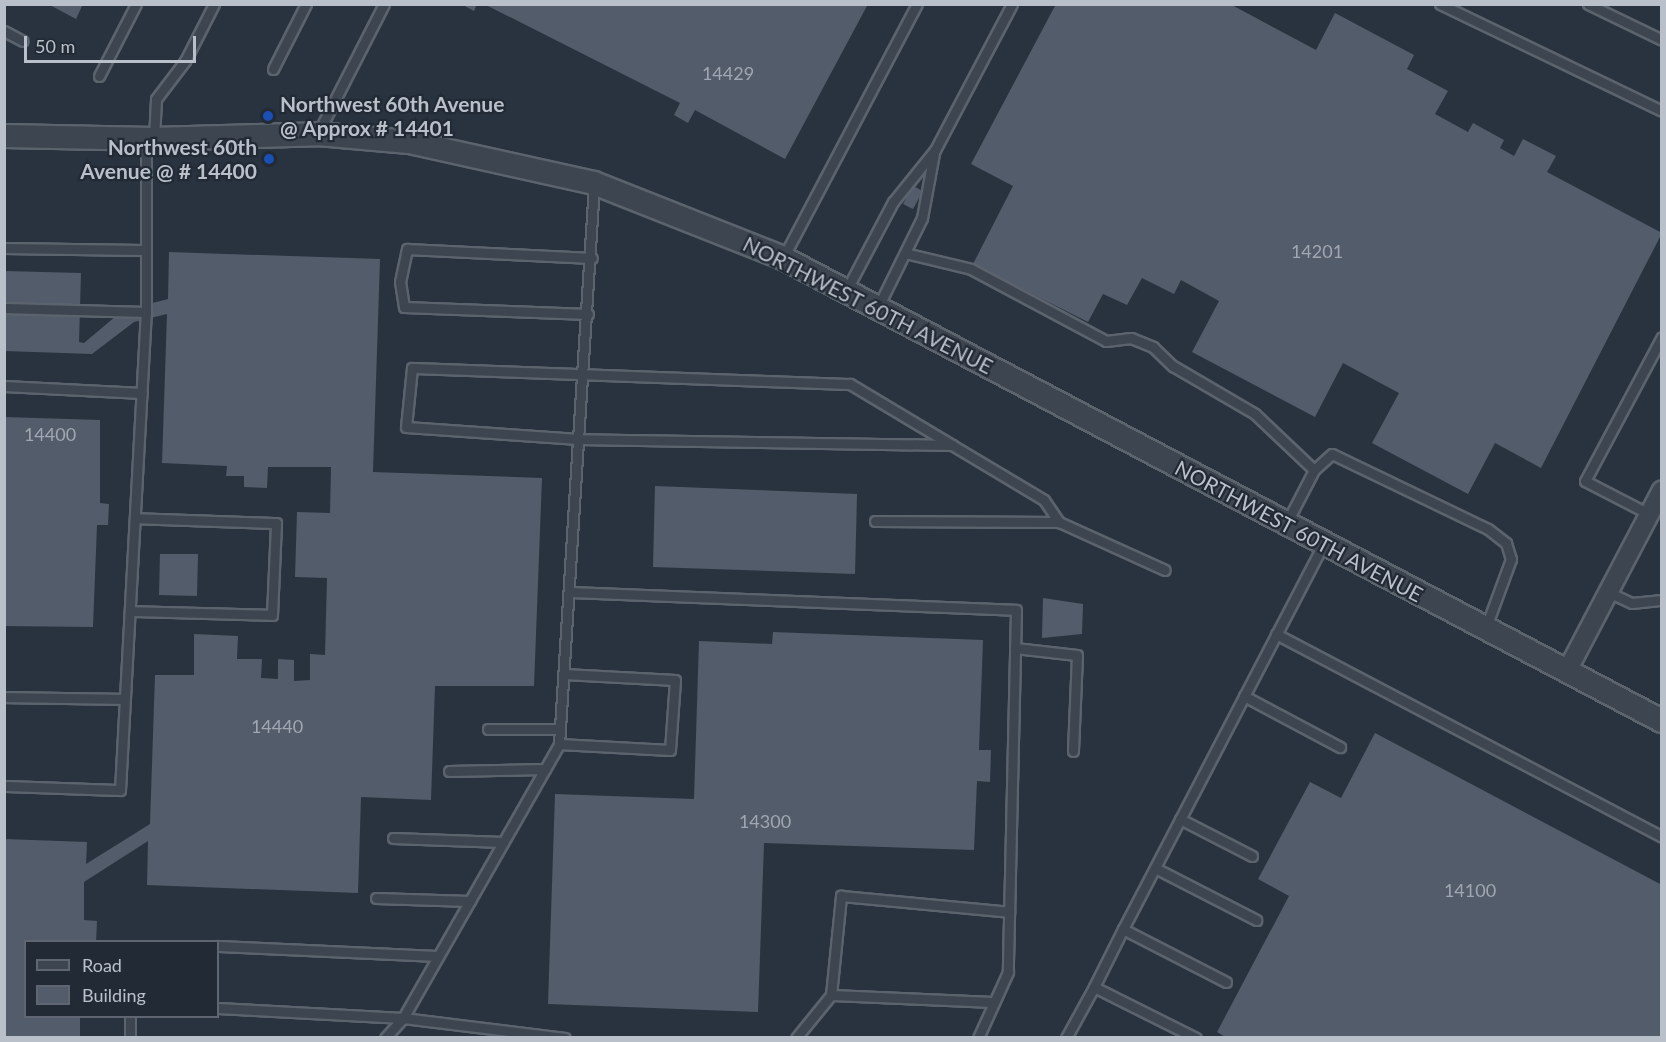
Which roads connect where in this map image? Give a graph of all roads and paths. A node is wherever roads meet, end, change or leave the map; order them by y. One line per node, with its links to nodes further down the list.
1 (136, 4): 13 (lane)
2 (214, 4): 17 (lane)
3 (306, 4): 12 (lane)
4 (384, 4): 15 (lane)
5 (917, 4): 24 (lane)
6 (1012, 4): 18 (lane)
7 (1440, 4): 14 (lane)
8 (1588, 4): 10 (lane)
9 (4, 31): 11 (lane)
10 (1662, 40)
11 (23, 41)
12 (273, 69)
13 (99, 76)
14 (1662, 111)
15 (318, 134): 17 (street, NORTHWEST 60TH AVENUE); 19 (street, NORTHWEST 60TH AVENUE)
16 (4, 136): 17 (street, NORTHWEST 60TH AVENUE)
17 (150, 139): 21 (lane)
18 (935, 150): 22 (lane); 25 (lane)
19 (594, 183): 23 (lane); 24 (street, NORTHWEST 60TH AVENUE)
20 (4, 248): 21 (lane)
21 (142, 250): 28 (lane)
22 (905, 253): 27 (lane); 36 (lane)
23 (592, 258): 29 (lane); 29 (lane)
24 (783, 258): 25 (street, NORTHWEST 60TH AVENUE)
25 (846, 291): 27 (street, NORTHWEST 60TH AVENUE)
26 (4, 308): 28 (lane)
27 (878, 308): 42 (street, NORTHWEST 60TH AVENUE)
28 (146, 312): 33 (lane)
29 (588, 314): 31 (lane)
30 (1662, 337): 38 (lane)
31 (581, 377): 34 (lane); 34 (lane); 35 (lane)
32 (4, 386): 33 (lane)
33 (142, 393): 39 (lane)
34 (578, 439): 35 (lane); 45 (lane)
35 (952, 445): 41 (lane)
36 (1314, 470): 42 (lane); 49 (lane)
37 (1662, 489): 38 (street)
38 (1648, 514): 46 (street)
39 (135, 518): 48 (lane); 48 (lane)
40 (875, 521): 41 (lane)
41 (1059, 522): 44 (lane)
42 (1286, 524): 43 (street, NORTHWEST 60TH AVENUE)
43 (1323, 544): 49 (street, NORTHWEST 60TH AVENUE); 50 (lane)
44 (1165, 570)
45 (569, 592): 51 (lane); 53 (lane)
46 (1608, 592): 47 (lane); 52 (street)
47 (1662, 600)
48 (130, 611): 56 (lane)
49 (1485, 629): 52 (street, NORTHWEST 60TH AVENUE)
50 (1276, 634): 54 (lane); 67 (lane)
51 (1015, 648): 62 (lane); 74 (lane)
52 (1567, 671): 57 (street, NORTHWEST 60TH AVENUE)
53 (564, 674): 59 (lane); 60 (lane)
54 (1244, 696): 61 (lane); 66 (lane)
55 (4, 697): 56 (lane)
56 (125, 699): 65 (lane)
57 (1662, 721)
58 (488, 729): 59 (lane)
59 (560, 729): 60 (lane)
60 (559, 744): 63 (lane)
61 (1341, 747)
62 (1073, 751)
63 (545, 769): 64 (lane); 69 (lane)
64 (449, 771)
65 (4, 786)
66 (1180, 819): 70 (lane); 71 (lane)
67 (1662, 837)
68 (393, 838): 69 (lane)
69 (503, 842): 73 (lane)
70 (1252, 856)
71 (1155, 868): 75 (lane); 76 (lane)
72 (376, 898): 73 (lane)
73 (470, 901): 78 (lane)
74 (1009, 912): 81 (lane); 82 (lane)
75 (1256, 920)
76 (1123, 928): 79 (lane); 80 (lane)
77 (219, 946): 78 (lane)
78 (438, 956): 85 (lane)
79 (1226, 982)
80 (1094, 987): 91 (lane); 92 (lane)
81 (831, 995): 82 (lane); 89 (lane)
82 (994, 1002): 90 (lane)
83 (219, 1008): 85 (lane)
84 (130, 1018): 86 (lane)
85 (403, 1018): 87 (lane); 88 (lane)
86 (129, 1038)
87 (385, 1038)
88 (565, 1038)
89 (796, 1038)
90 (978, 1038)
91 (1066, 1038)
92 (1196, 1038)

